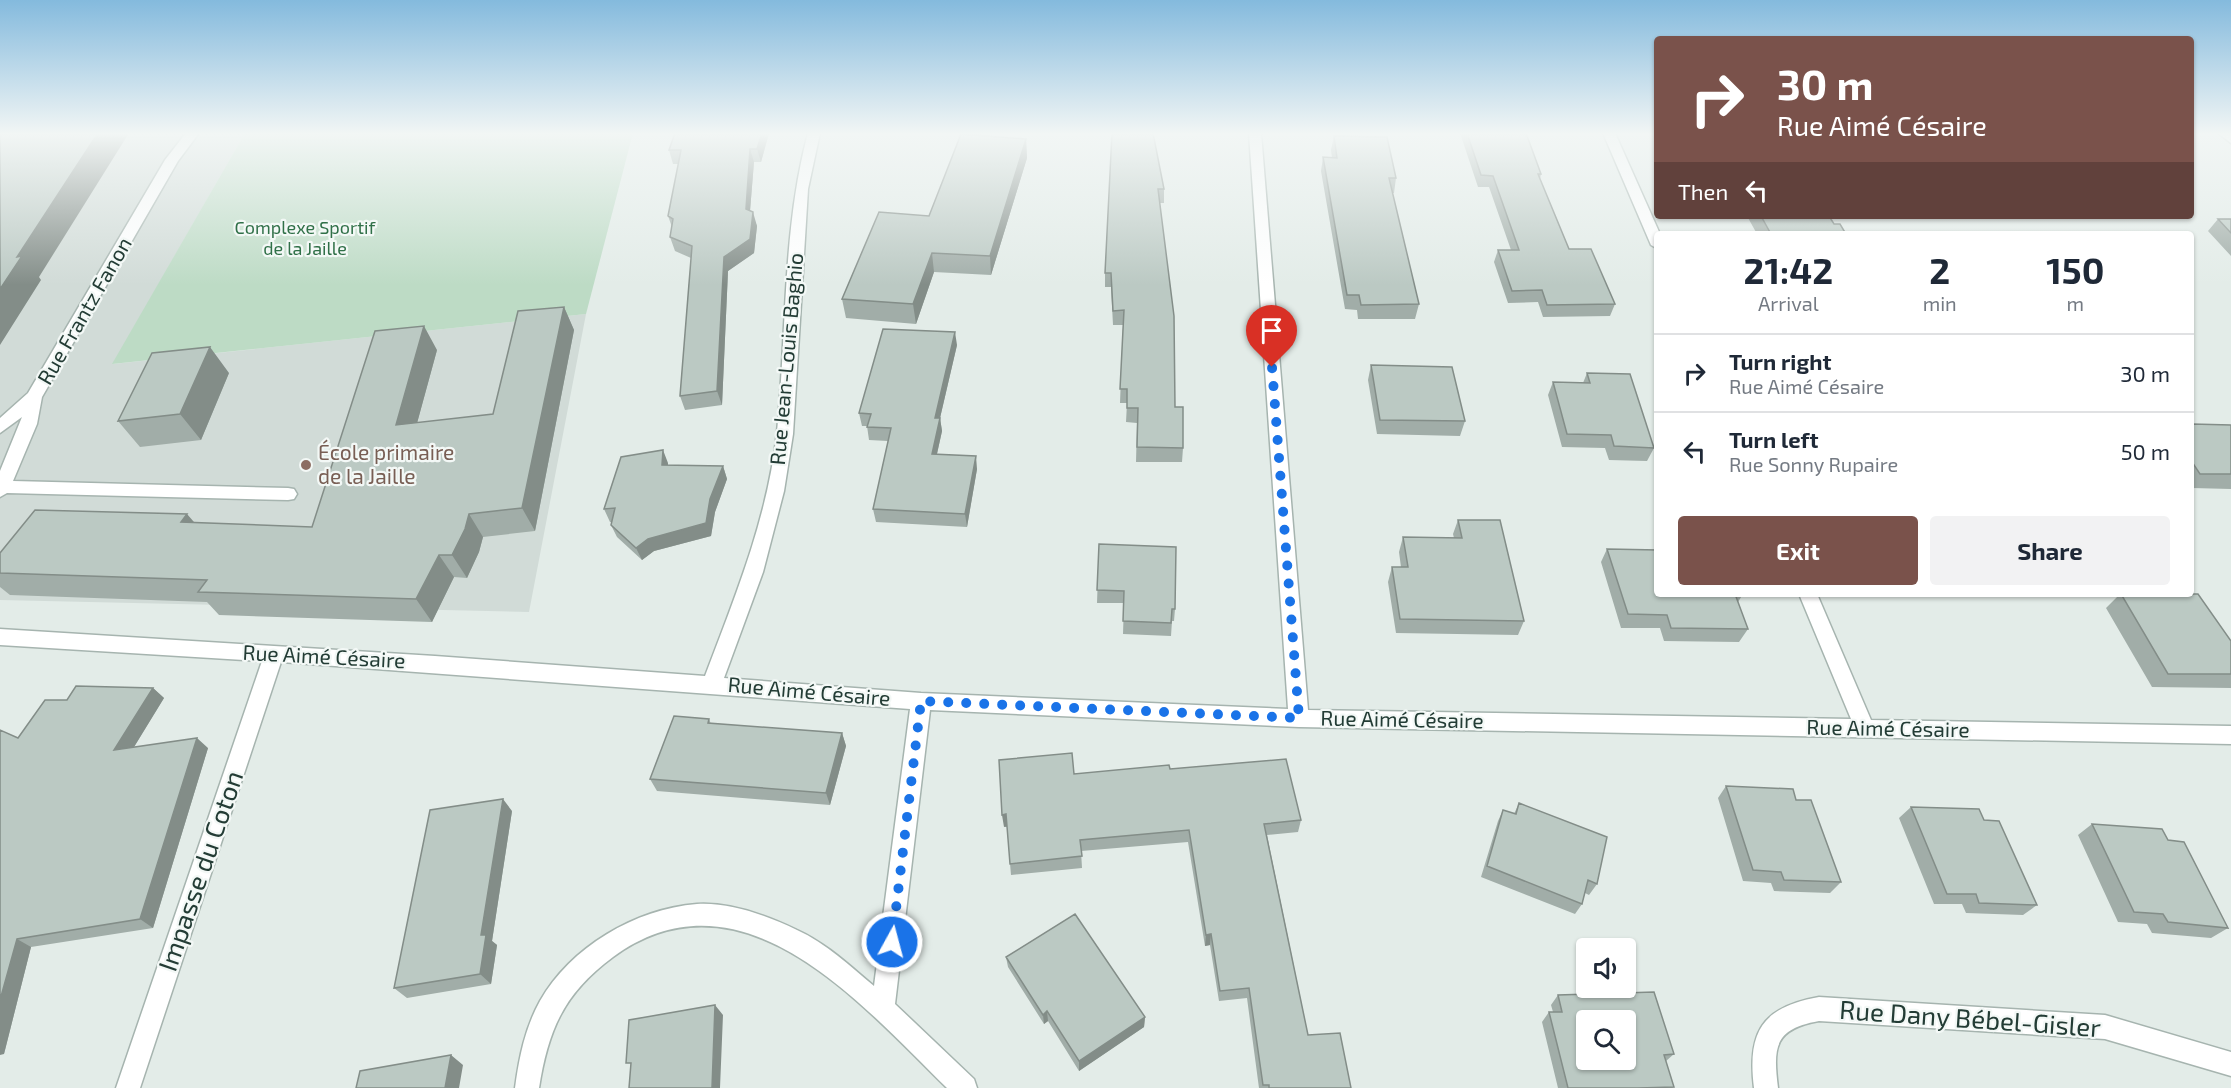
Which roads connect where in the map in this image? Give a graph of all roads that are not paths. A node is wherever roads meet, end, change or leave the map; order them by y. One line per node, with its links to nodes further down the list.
1 (158, 184): 6 (street, Rue Frantz Fanon)
2 (802, 184): 13 (street, Rue Jean-Louis Baghio)
3 (1259, 184): 15 (street)
4 (1631, 184): 5 (street)
5 (1654, 236)
6 (34, 398): 7 (street, Rue Frantz Fanon); 8 (street, Rue Frantz Fanon)
7 (0, 427)
8 (1, 489): 9 (street)
9 (288, 494)
10 (1809, 597): 16 (street)
11 (0, 636): 12 (street, Rue Aimé Césaire)
12 (274, 654): 13 (street, Rue Aimé Césaire); 20 (street, Impasse du Coton)
13 (712, 684): 14 (street, Rue Aimé Césaire)
14 (921, 701): 15 (street, Rue Aimé Césaire); 18 (street)
15 (1299, 718): 16 (street, Rue Aimé Césaire)
16 (1865, 729): 17 (street, Rue Aimé Césaire)
17 (2231, 735)
18 (883, 1010): 21 (street); 22 (street)
19 (2231, 1064): 23 (street, Rue Dany Bébel-Gisler)
20 (128, 1088)
21 (527, 1088)
22 (965, 1088)
23 (1766, 1088)

